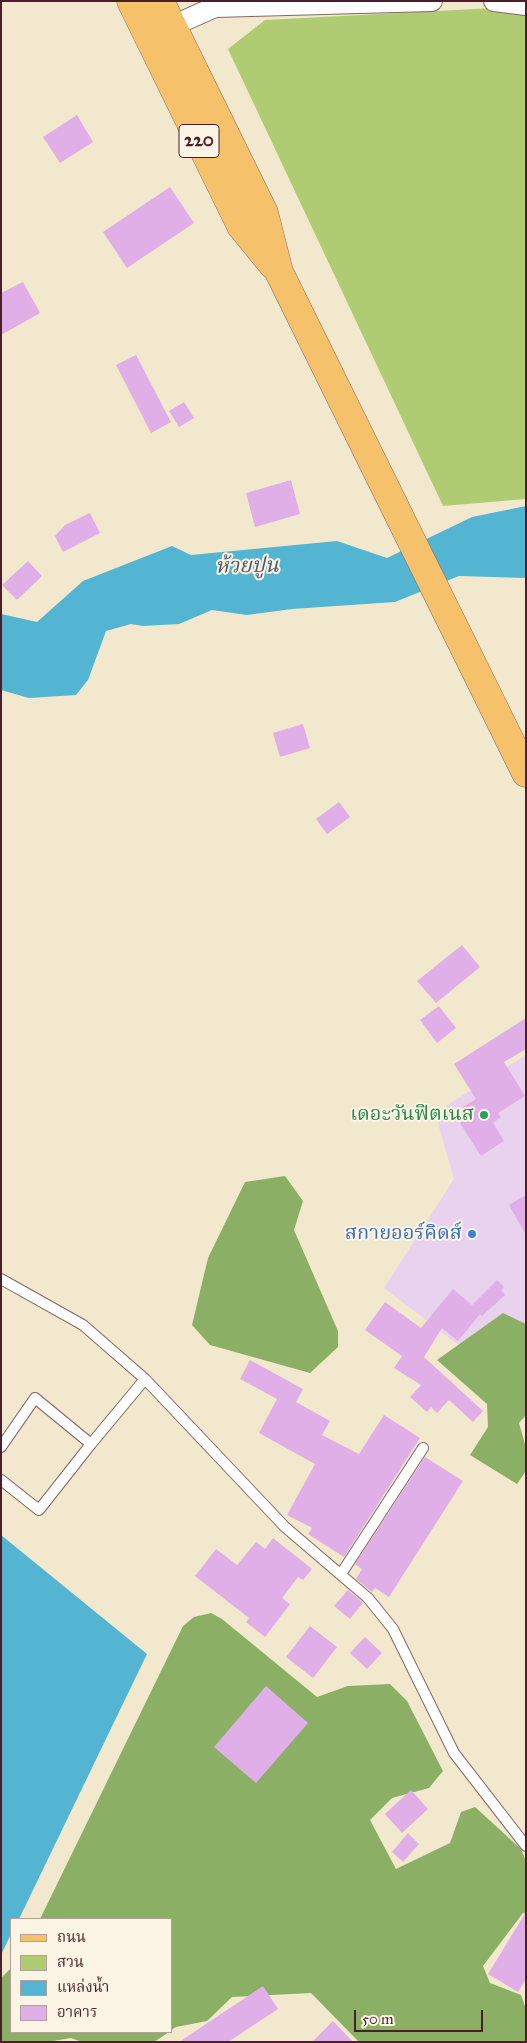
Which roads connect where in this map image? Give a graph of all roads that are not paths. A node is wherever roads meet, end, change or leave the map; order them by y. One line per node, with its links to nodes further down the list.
1 (131, 1): 8 (main road, 220)
2 (160, 1): 7 (main road, 220)
3 (432, 1): 5 (street)
4 (494, 1): 6 (street)
5 (216, 4): 7 (street)
6 (526, 5)
7 (172, 26): 8 (main road, 220)
8 (279, 272): 9 (main road, 220)
9 (526, 774)
10 (1, 1279): 11 (lane)
11 (145, 1379): 12 (lane); 16 (lane)
12 (91, 1444): 13 (lane); 15 (lane)
13 (1, 1447)
14 (423, 1448): 16 (lane)
15 (1, 1480)
16 (341, 1574): 17 (lane)
17 (526, 1846)

